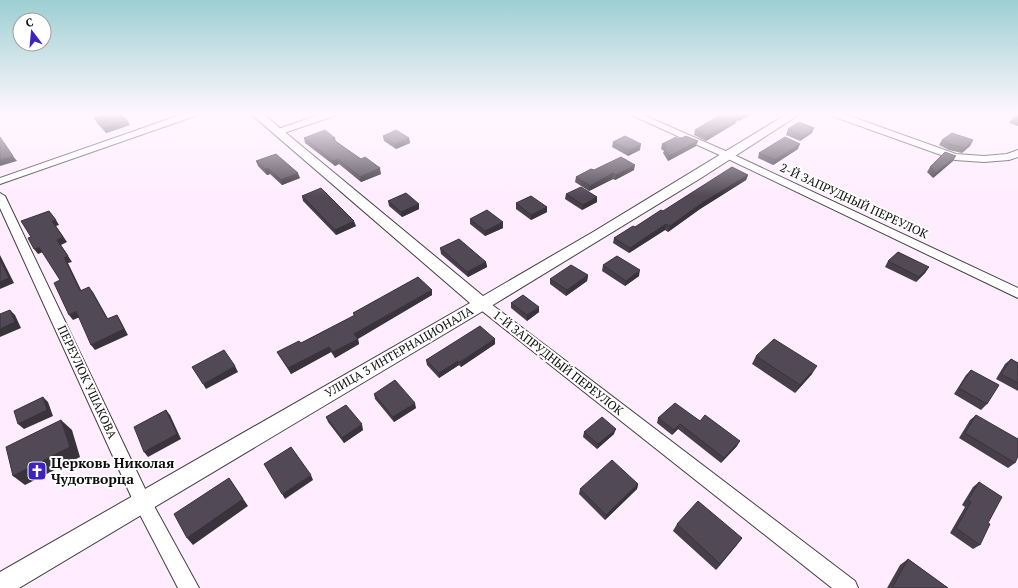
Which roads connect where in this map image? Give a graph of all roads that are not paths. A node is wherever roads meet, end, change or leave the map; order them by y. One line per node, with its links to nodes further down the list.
1 (113, 141): 8 (street)
2 (289, 141): 11 (street, 1-Й ЗАПРУДНЫЙ ПЕРЕУЛОК)
3 (696, 141): 7 (street, 2-Й ЗАПРУДНЫЙ ПЕРЕУЛОК)
4 (749, 141): 7 (street, УЛИЦА 3 ИНТЕРНАЦИОНАЛА)
5 (910, 141): 6 (street)
6 (1018, 153)
7 (727, 155): 10 (street, 2-Й ЗАПРУДНЫЙ ПЕРЕУЛОК); 11 (street, УЛИЦА 3 ИНТЕРНАЦИОНАЛА)
8 (0, 181)
9 (0, 196): 12 (street, ПЕРЕУЛОК УШАКОВА)
10 (1018, 293)
11 (482, 304): 12 (street, УЛИЦА 3 ИНТЕРНАЦИОНАЛА); 15 (street, 1-Й ЗАПРУДНЫЙ ПЕРЕУЛОК)
12 (142, 501): 13 (street, УЛИЦА 3 ИНТЕРНАЦИОНАЛА); 14 (street, ПЕРЕУЛОК УШАКОВА)
13 (0, 586)
14 (189, 588)
15 (848, 588)

